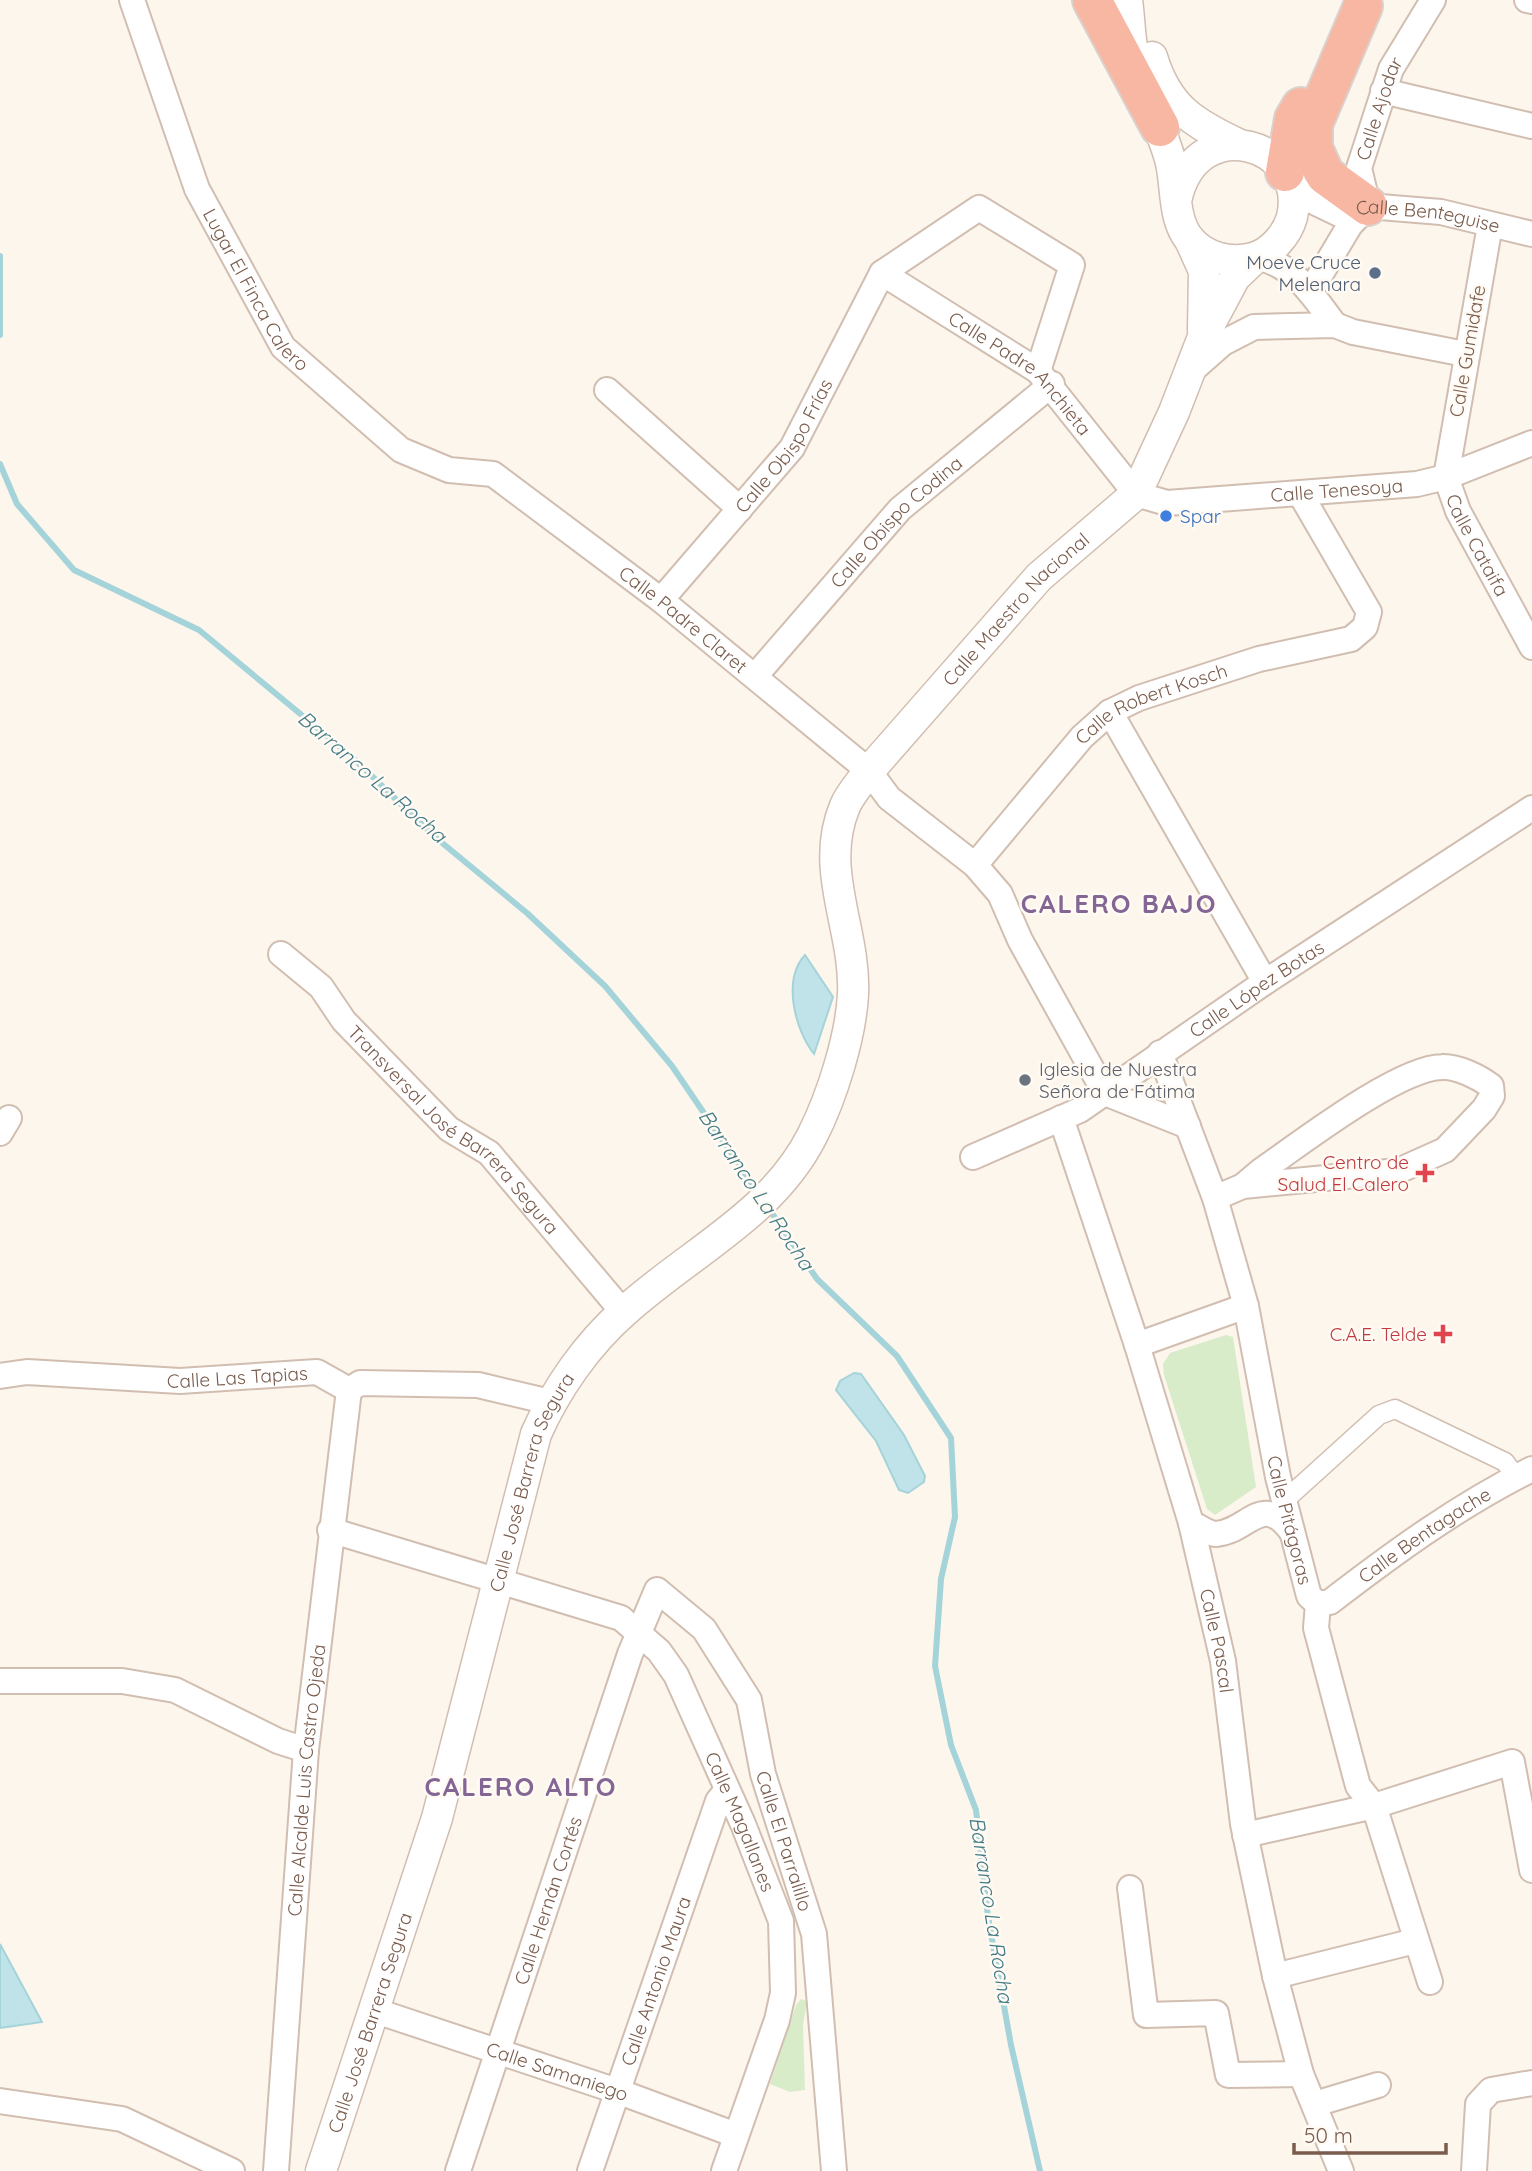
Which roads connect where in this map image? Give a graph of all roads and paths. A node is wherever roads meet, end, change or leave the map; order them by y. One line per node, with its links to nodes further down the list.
1 (132, 0): 27 (street, Lugar El Finca Calero)
2 (1093, 0): 9 (highway)
3 (1127, 0): 9 (street)
4 (1144, 0): 10 (street)
5 (1433, 0): 7 (street, Calle Ajodar)
6 (1365, 3): 11 (highway); 13 (highway)
7 (1383, 90): 8 (street); 13 (street, Calle Ajodar)
8 (1532, 126)
9 (1160, 127): 12 (street)
10 (1238, 144): 11 (street); 12 (street)
11 (1287, 177): 13 (street, Calle Benteguise); 17 (street)
12 (1177, 198): 16 (street)
13 (1368, 206): 14 (street, Calle Benteguise); 19 (street)
14 (1490, 225): 15 (street, Calle Benteguise); 22 (street, Calle Gumidafe)
15 (1532, 234)
16 (1190, 240): 17 (street); 21 (street, Calle Maestro Nacional)
17 (1256, 257): 19 (street); 21 (street, Calle Maestro Nacional)
18 (882, 274): 24 (street, Calle Padre Anchieta); 24 (street); 31 (street, Calle Obispo Frías)
19 (1310, 292): 20 (street)
20 (1335, 325): 22 (street); 23 (street)
21 (1203, 337): 23 (street, Calle Maestro Nacional)
22 (1465, 354): 28 (street, Calle Gumidafe)
23 (1189, 373): 29 (street, Calle Maestro Nacional)
24 (1045, 377): 29 (street, Calle Padre Anchieta); 34 (street, Calle Obispo Codina)
25 (607, 390): 31 (street)
26 (1532, 443): 28 (street, Calle Tenesoya)
27 (493, 474): 32 (street, Calle Padre Claret)
28 (1446, 477): 30 (street, Calle Tenesoya); 33 (street, Calle Cataifa)
29 (1136, 494): 30 (street, Calle Tenesoya); 36 (street, Calle Maestro Nacional)
30 (1301, 495): 35 (street, Calle Robert Kosch)
31 (740, 509): 32 (street, Calle Obispo Frías)
32 (661, 600): 34 (street, Calle Padre Claret)
33 (1532, 647)
34 (756, 676): 36 (street, Calle Padre Claret)
35 (1110, 712): 38 (street, Calle Robert Kosch); 41 (street)
36 (869, 771): 38 (street, Calle Padre Claret); 39 (street, Calle Maestro Nacional)
37 (1532, 808): 41 (street, Calle López Botas)
38 (975, 865): 43 (street, Calle Padre Claret)
39 (835, 880): 50 (street, Calle José Barrera Segura)
40 (281, 954): 50 (street, Transversal José Barrera Segura)
41 (1265, 982): 42 (street, Calle López Botas)
42 (1160, 1053): 43 (street, Calle López Botas); 45 (street, Calle Pitágoras)
43 (1105, 1093): 44 (street, Calle López Botas); 45 (street)
44 (1061, 1118): 46 (street, Calle López Botas); 51 (street, Calle Pascal)
45 (1188, 1126): 48 (street, Calle Pitágoras)
46 (973, 1157)
47 (1243, 1186): 47 (street); 48 (street)
48 (1214, 1198): 49 (street, Calle Pitágoras)
49 (1246, 1306): 51 (street); 56 (street, Calle Pitágoras)
50 (623, 1312): 54 (street, Calle José Barrera Segura)
51 (1137, 1345): 58 (street, Calle Pascal)
52 (0, 1376): 53 (street, Calle Las Tapias)
53 (349, 1390): 54 (street); 59 (street, Calle Alcalde Luis Castro Ojeda)
54 (550, 1402): 61 (street, Calle José Barrera Segura)
55 (1524, 1473): 56 (street); 62 (street, Calle Bentagache)
56 (1281, 1489): 57 (street); 60 (street, Calle Pitágoras)
57 (1252, 1516): 58 (street); 60 (street)
58 (1191, 1523): 68 (street, Calle Pascal)
59 (330, 1530): 61 (street, Calle Magallanes); 65 (street, Calle Alcalde Luis Castro Ojeda)
60 (1292, 1532): 62 (street, Calle Pitágoras)
61 (499, 1579): 63 (street, Calle Magallanes); 74 (street, Calle José Barrera Segura)
62 (1318, 1604): 67 (street, Calle Pitágoras)
63 (639, 1630): 66 (street, Calle Magallanes); 75 (street, Calle Hernán Cortés); 89 (street, Calle El Parralillo)
64 (0, 1681): 65 (street)
65 (306, 1750): 84 (street, Calle Alcalde Luis Castro Ojeda)
66 (726, 1791): 79 (street, Calle Antonio Maura); 82 (street, Calle Magallanes)
67 (1374, 1806): 68 (street); 69 (street); 71 (street, Calle Pitágoras)
68 (1245, 1835): 72 (street, Calle Pascal)
69 (1532, 1870)
70 (1130, 1888): 76 (street)
71 (1415, 1941): 72 (street); 73 (street, Calle Pitágoras)
72 (1275, 1976): 76 (street, Calle Pascal)
73 (1430, 1982)
74 (376, 2011): 75 (street, Calle Samaniego); 85 (street, Calle José Barrera Segura)
75 (499, 2051): 79 (street, Calle Samaniego); 86 (street, Calle Hernán Cortés)
76 (1301, 2074): 81 (street, Calle Pascal)
77 (1532, 2083): 91 (street)
78 (1378, 2085): 81 (street)
79 (617, 2091): 82 (street, Calle Samaniego); 87 (street, Calle Antonio Maura)
80 (0, 2101): 83 (street)
81 (1315, 2104): 90 (street, Calle Pascal)
82 (736, 2135): 88 (street, Calle Magallanes)
83 (232, 2171)
84 (276, 2171)
85 (321, 2171)
86 (457, 2171)
87 (590, 2171)
88 (724, 2171)
89 (834, 2171)
90 (1340, 2171)
91 (1475, 2171)

